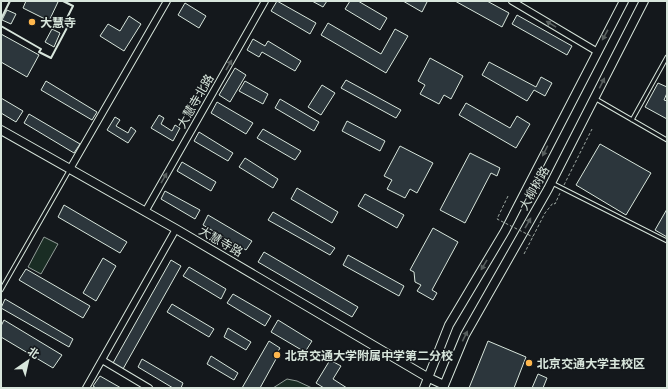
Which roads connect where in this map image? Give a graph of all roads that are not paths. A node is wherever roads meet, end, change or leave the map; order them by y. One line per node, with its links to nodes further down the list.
1 (167, 1): 14 (street)
2 (265, 1): 16 (street, 大慧寺北路, one-way to 2)
3 (512, 1): 6 (street, one-way to 3)
4 (624, 1): 6 (main road, 大柳树路, one-way to 6)
5 (644, 1): 10 (main road, 大柳树路, one-way to 5)
6 (596, 51): 21 (main road, 大柳树路, one-way to 21)
7 (667, 57): 8 (lane)
8 (663, 64): 9 (lane); 11 (lane)
9 (667, 67)
10 (594, 98): 11 (lane); 15 (main road, 大柳树路)
11 (632, 120): 13 (lane)
12 (1, 130): 14 (main road, 大慧寺路)
13 (667, 140)
14 (70, 169): 16 (main road, 大慧寺路); 19 (lane)
15 (551, 183): 18 (lane); 22 (main road, 大柳树路, one-way to 15)
16 (145, 212): 17 (main road, 大慧寺路)
17 (176, 229): 20 (street); 21 (main road, 大慧寺路)
18 (667, 241)
19 (1, 290)
20 (102, 360): 23 (street); 24 (street)
21 (427, 377): 22 (main road, 大慧寺路); 25 (main road, 大柳树路)
22 (443, 386)
23 (86, 388)
24 (149, 388)
25 (424, 388)

